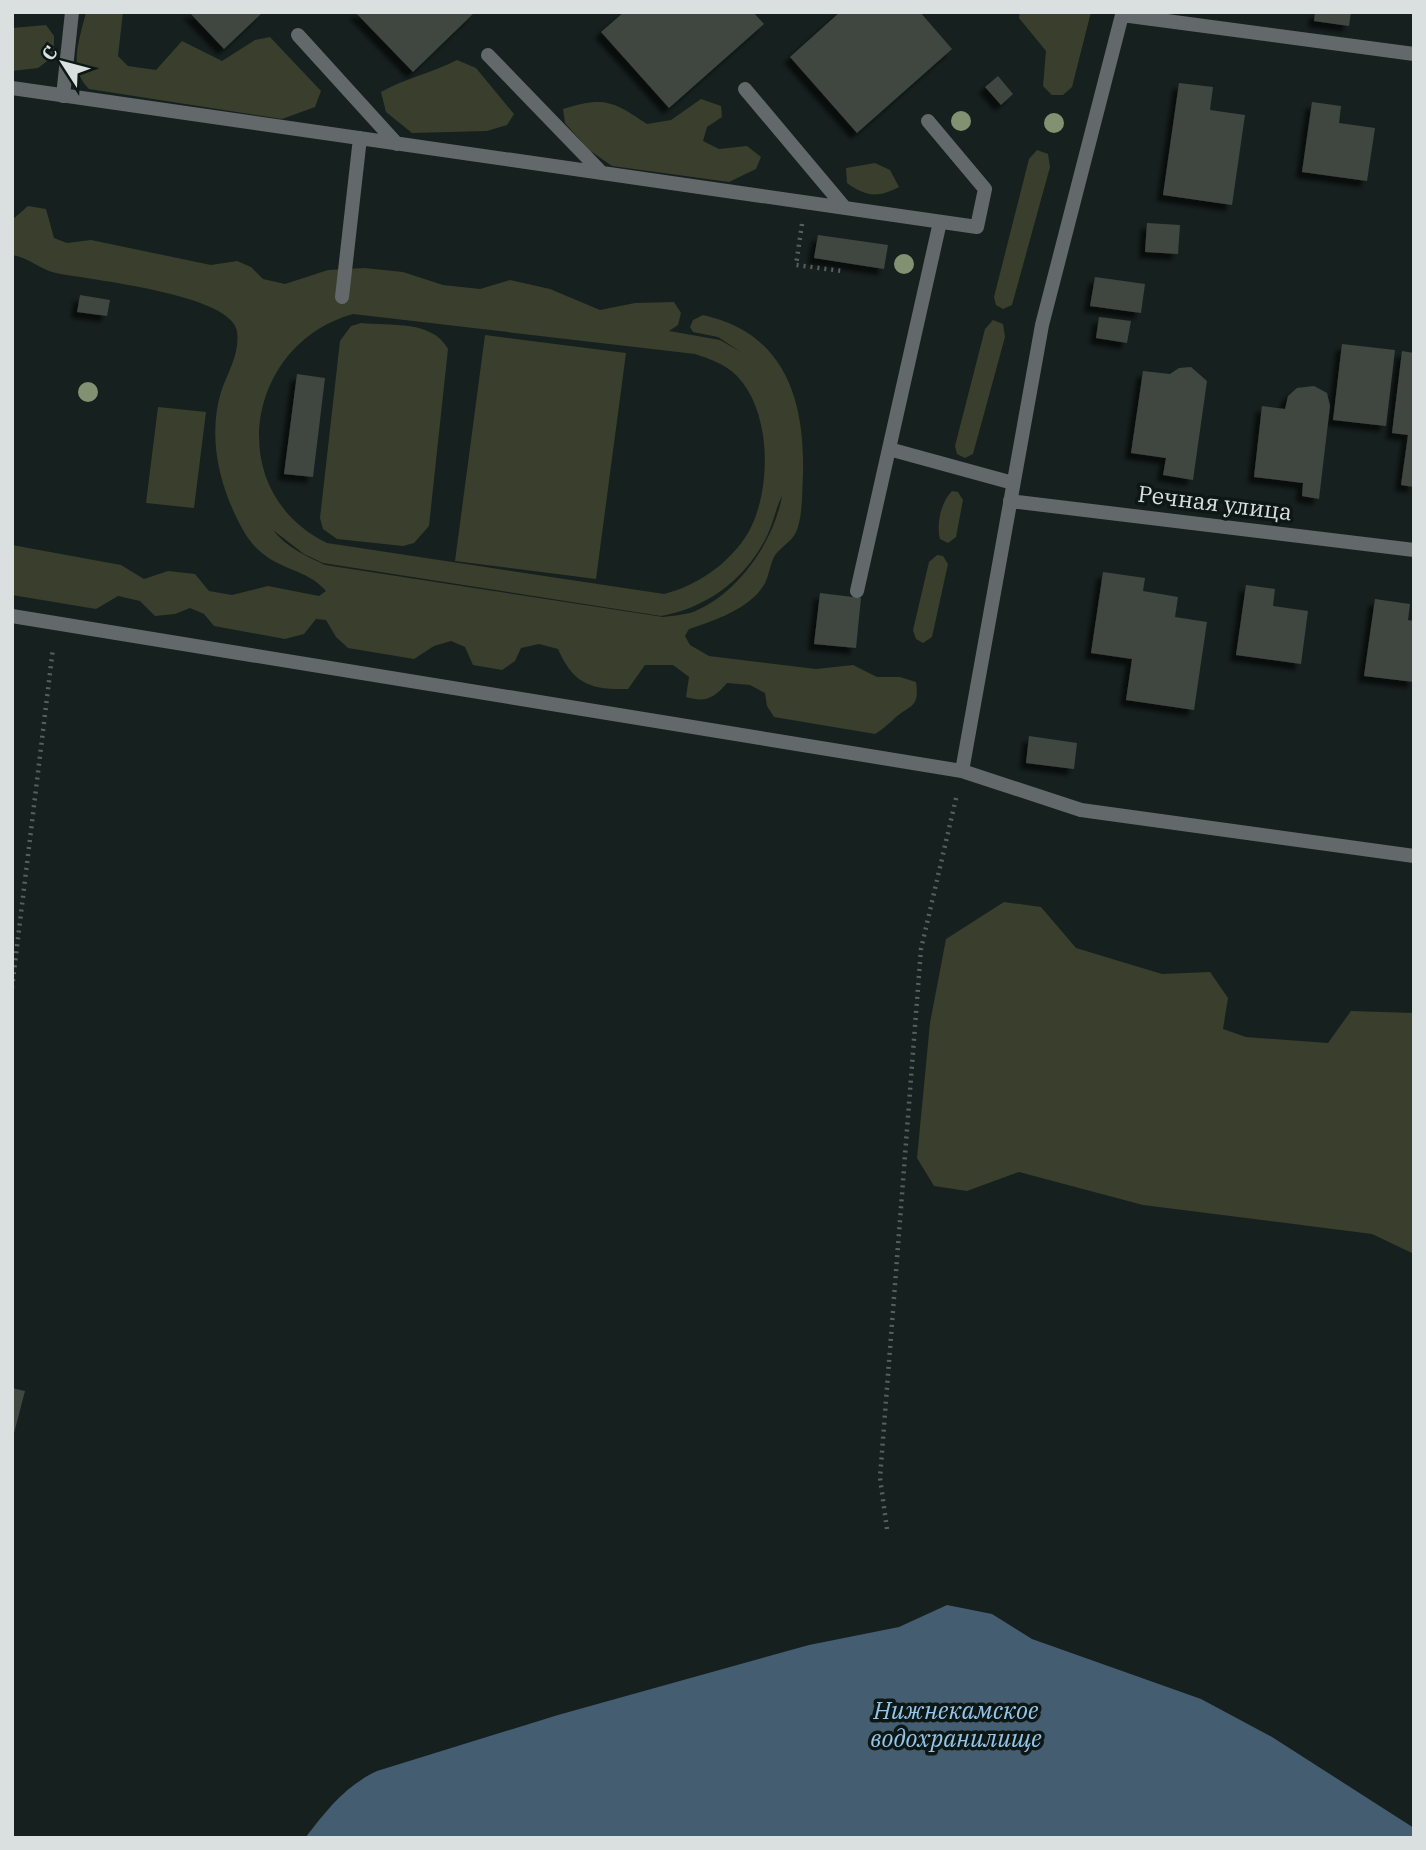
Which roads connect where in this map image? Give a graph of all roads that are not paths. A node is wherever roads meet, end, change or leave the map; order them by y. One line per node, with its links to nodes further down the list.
1 (72, 12): 7 (street)
2 (298, 35): 10 (street)
3 (1414, 54): 16 (street)
4 (488, 55): 11 (street)
5 (12, 88): 7 (street)
6 (745, 89): 12 (street)
7 (63, 96): 9 (street)
8 (928, 121): 13 (street)
9 (360, 138): 10 (street); 14 (street)
10 (397, 144): 11 (street)
11 (602, 173): 12 (street)
12 (845, 208): 13 (street)
13 (940, 222): 15 (street)
14 (342, 297)
15 (889, 449): 16 (street); 19 (street)
16 (1013, 483): 17 (street)
17 (1010, 501): 18 (street, Речная улица); 21 (street)
18 (1414, 550)
19 (857, 591)
20 (12, 616): 21 (street)
21 (962, 771): 22 (street)
22 (1414, 856)

